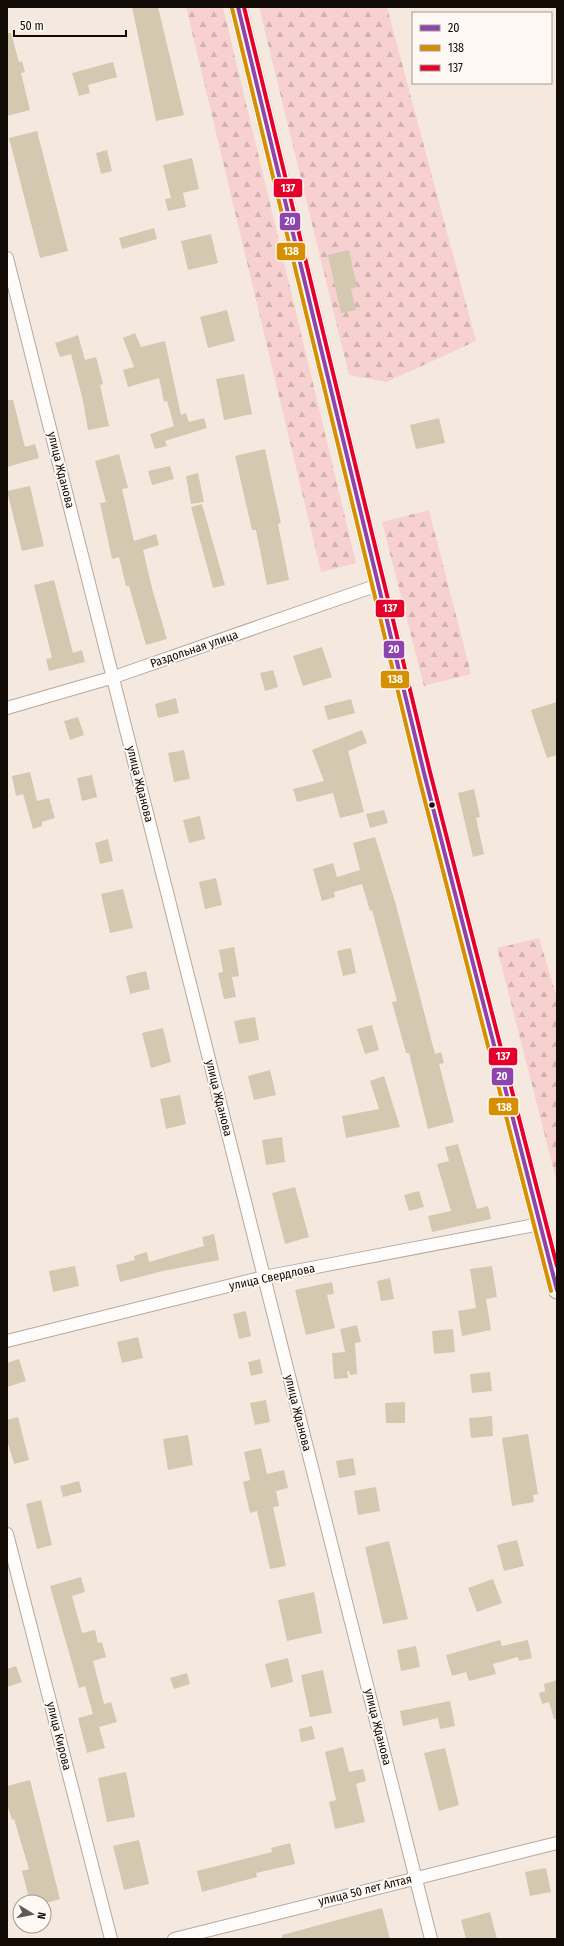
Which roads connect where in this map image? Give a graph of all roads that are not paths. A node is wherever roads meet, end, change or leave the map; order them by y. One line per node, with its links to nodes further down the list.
1 (238, 7): 3 (street)
2 (7, 258): 4 (street, улица Жданова)
3 (378, 585): 4 (street, Раздольная улица); 6 (street)
4 (114, 678): 5 (street, Раздольная улица); 7 (street, улица Жданова)
5 (7, 708)
6 (540, 1224): 7 (street, улица Свердлова); 8 (street)
7 (264, 1277): 9 (street, улица Свердлова); 12 (street, улица Жданова)
8 (557, 1290)
9 (7, 1341)
10 (7, 1534): 13 (street, улица Кирова)
11 (557, 1843): 12 (street, улица 50 лет Алтая)
12 (416, 1878): 14 (street, улица 50 лет Алтая); 15 (street, улица Жданова)
13 (111, 1939)
14 (174, 1939)
15 (431, 1939)

